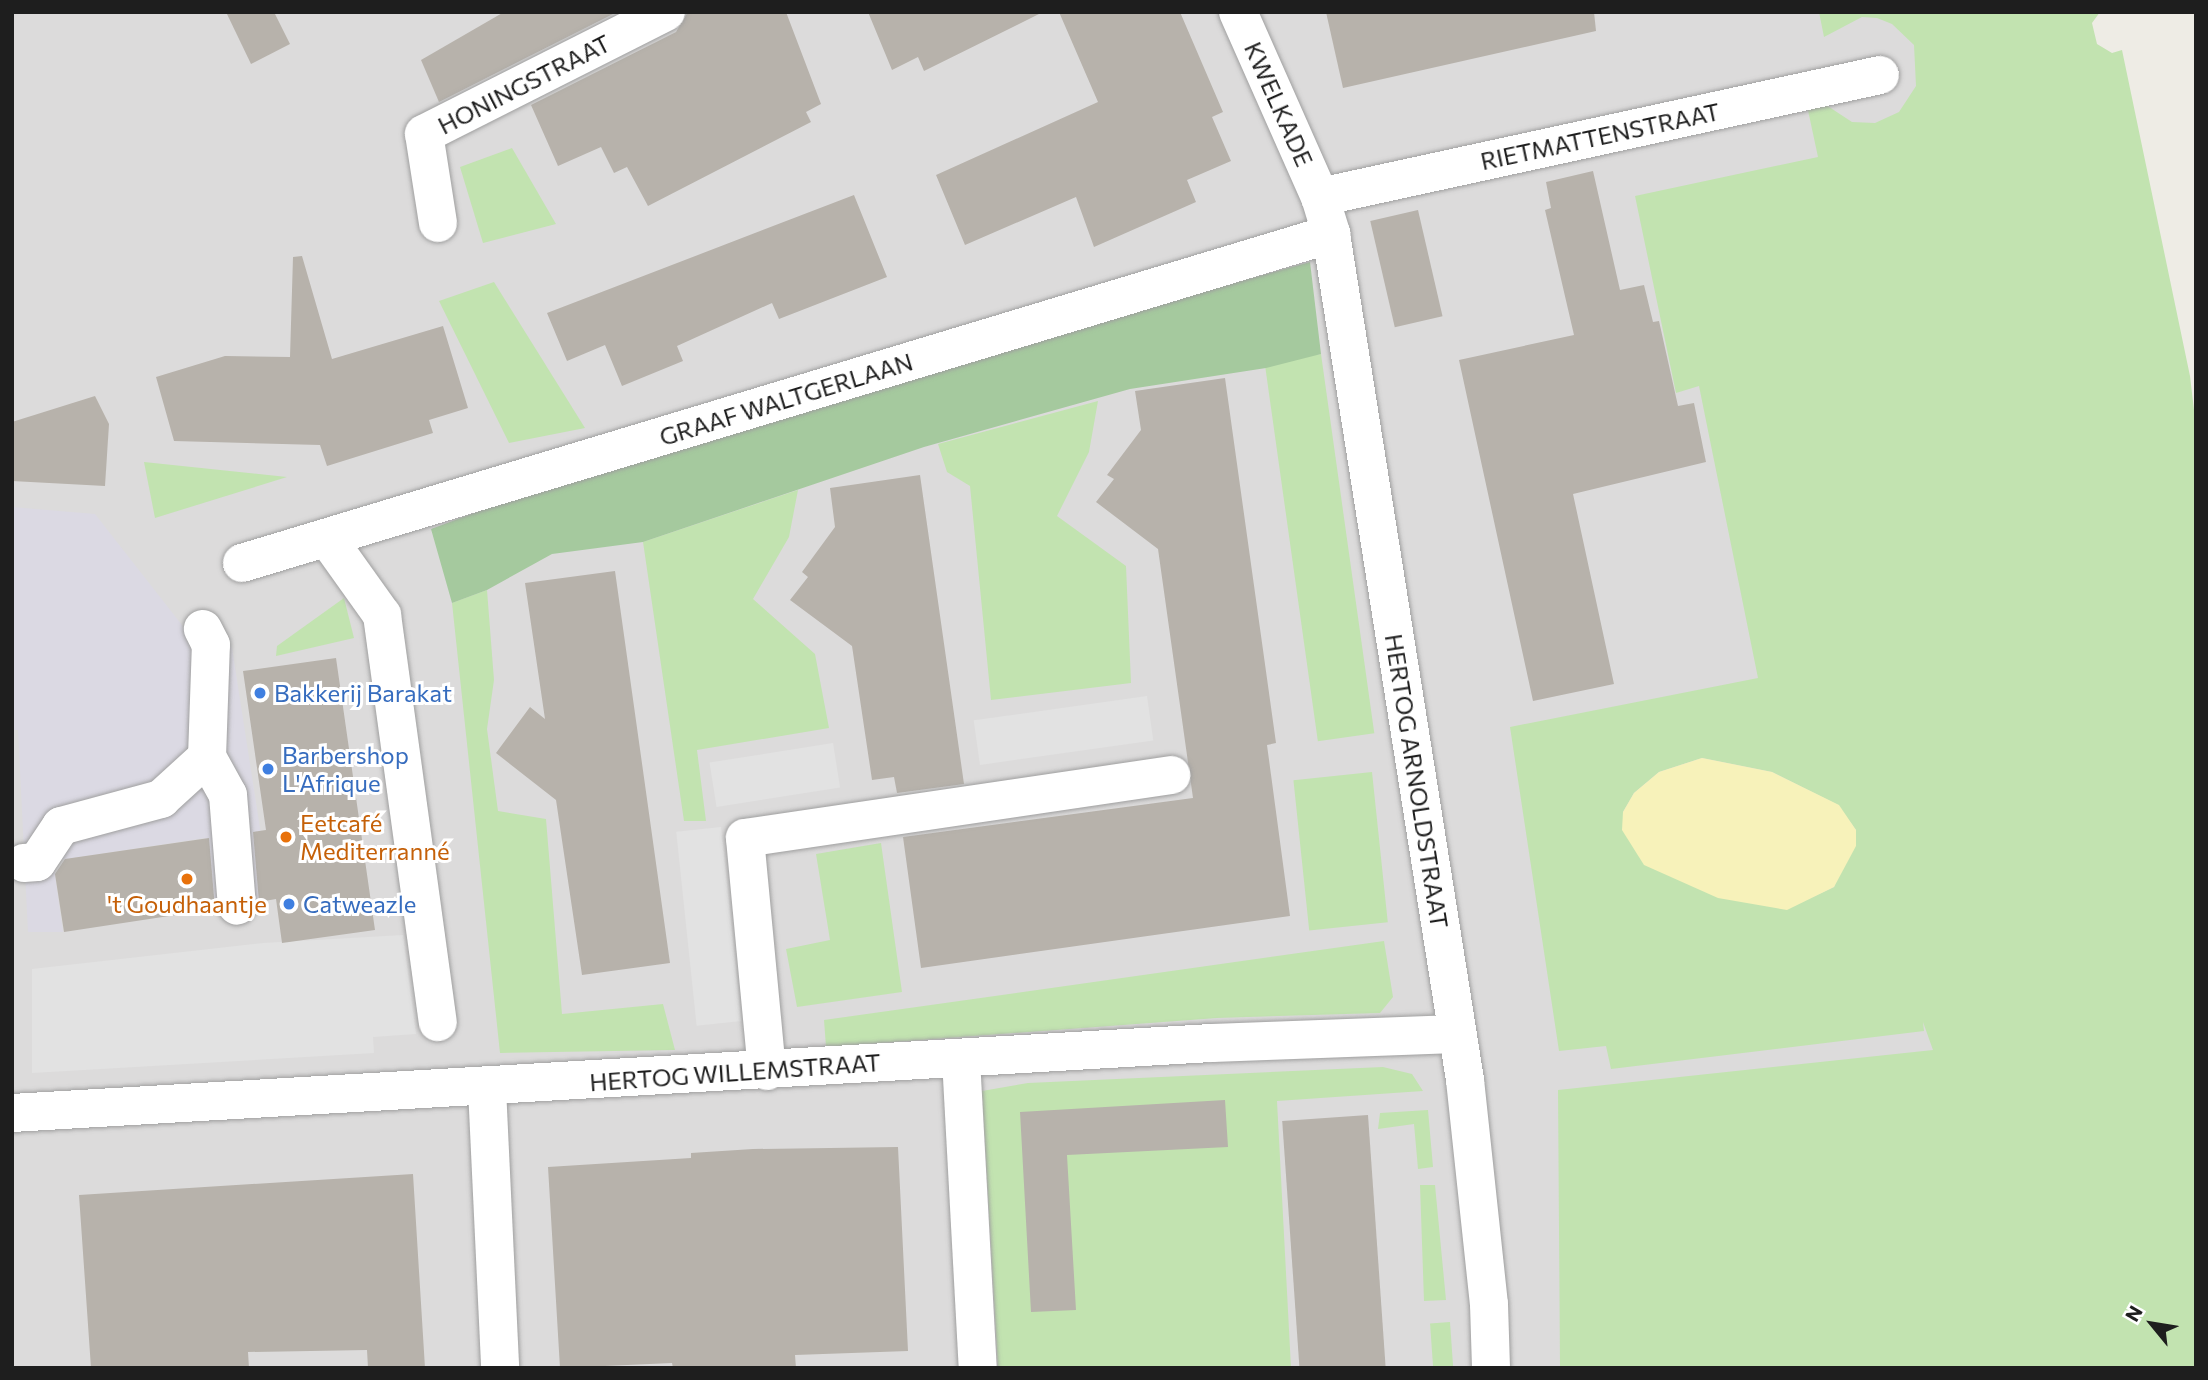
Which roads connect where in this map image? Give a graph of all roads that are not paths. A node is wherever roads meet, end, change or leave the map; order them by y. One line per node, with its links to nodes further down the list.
1 (666, 12): 5 (street, HONINGSTRAAT)
2 (1238, 12): 4 (street, KWELKADE)
3 (1880, 75): 4 (street, RIETMATTENSTRAAT)
4 (1320, 197): 6 (street, HERTOG ARNOLDSTRAAT)
5 (439, 223)
6 (1331, 234): 7 (street, GRAAF WALTGERLAAN); 15 (street, HERTOG ARNOLDSTRAAT)
7 (327, 538): 8 (street, GRAAF WALTGERLAAN); 14 (street)
8 (242, 564)
9 (203, 629): 10 (street)
10 (207, 757): 12 (street); 13 (street)
11 (1171, 775): 17 (street)
12 (24, 863)
13 (237, 906)
14 (438, 1022)
15 (1457, 1034): 16 (street, HERTOG WILLEMSTRAAT); 22 (street, HERTOG ARNOLDSTRAAT)
16 (961, 1059): 17 (street, HERTOG WILLEMSTRAAT); 21 (street)
17 (767, 1070): 18 (street, HERTOG WILLEMSTRAAT)
18 (487, 1088): 19 (street, HERTOG WILLEMSTRAAT); 20 (street)
19 (12, 1113)
20 (500, 1368)
21 (978, 1368)
22 (1491, 1368)

